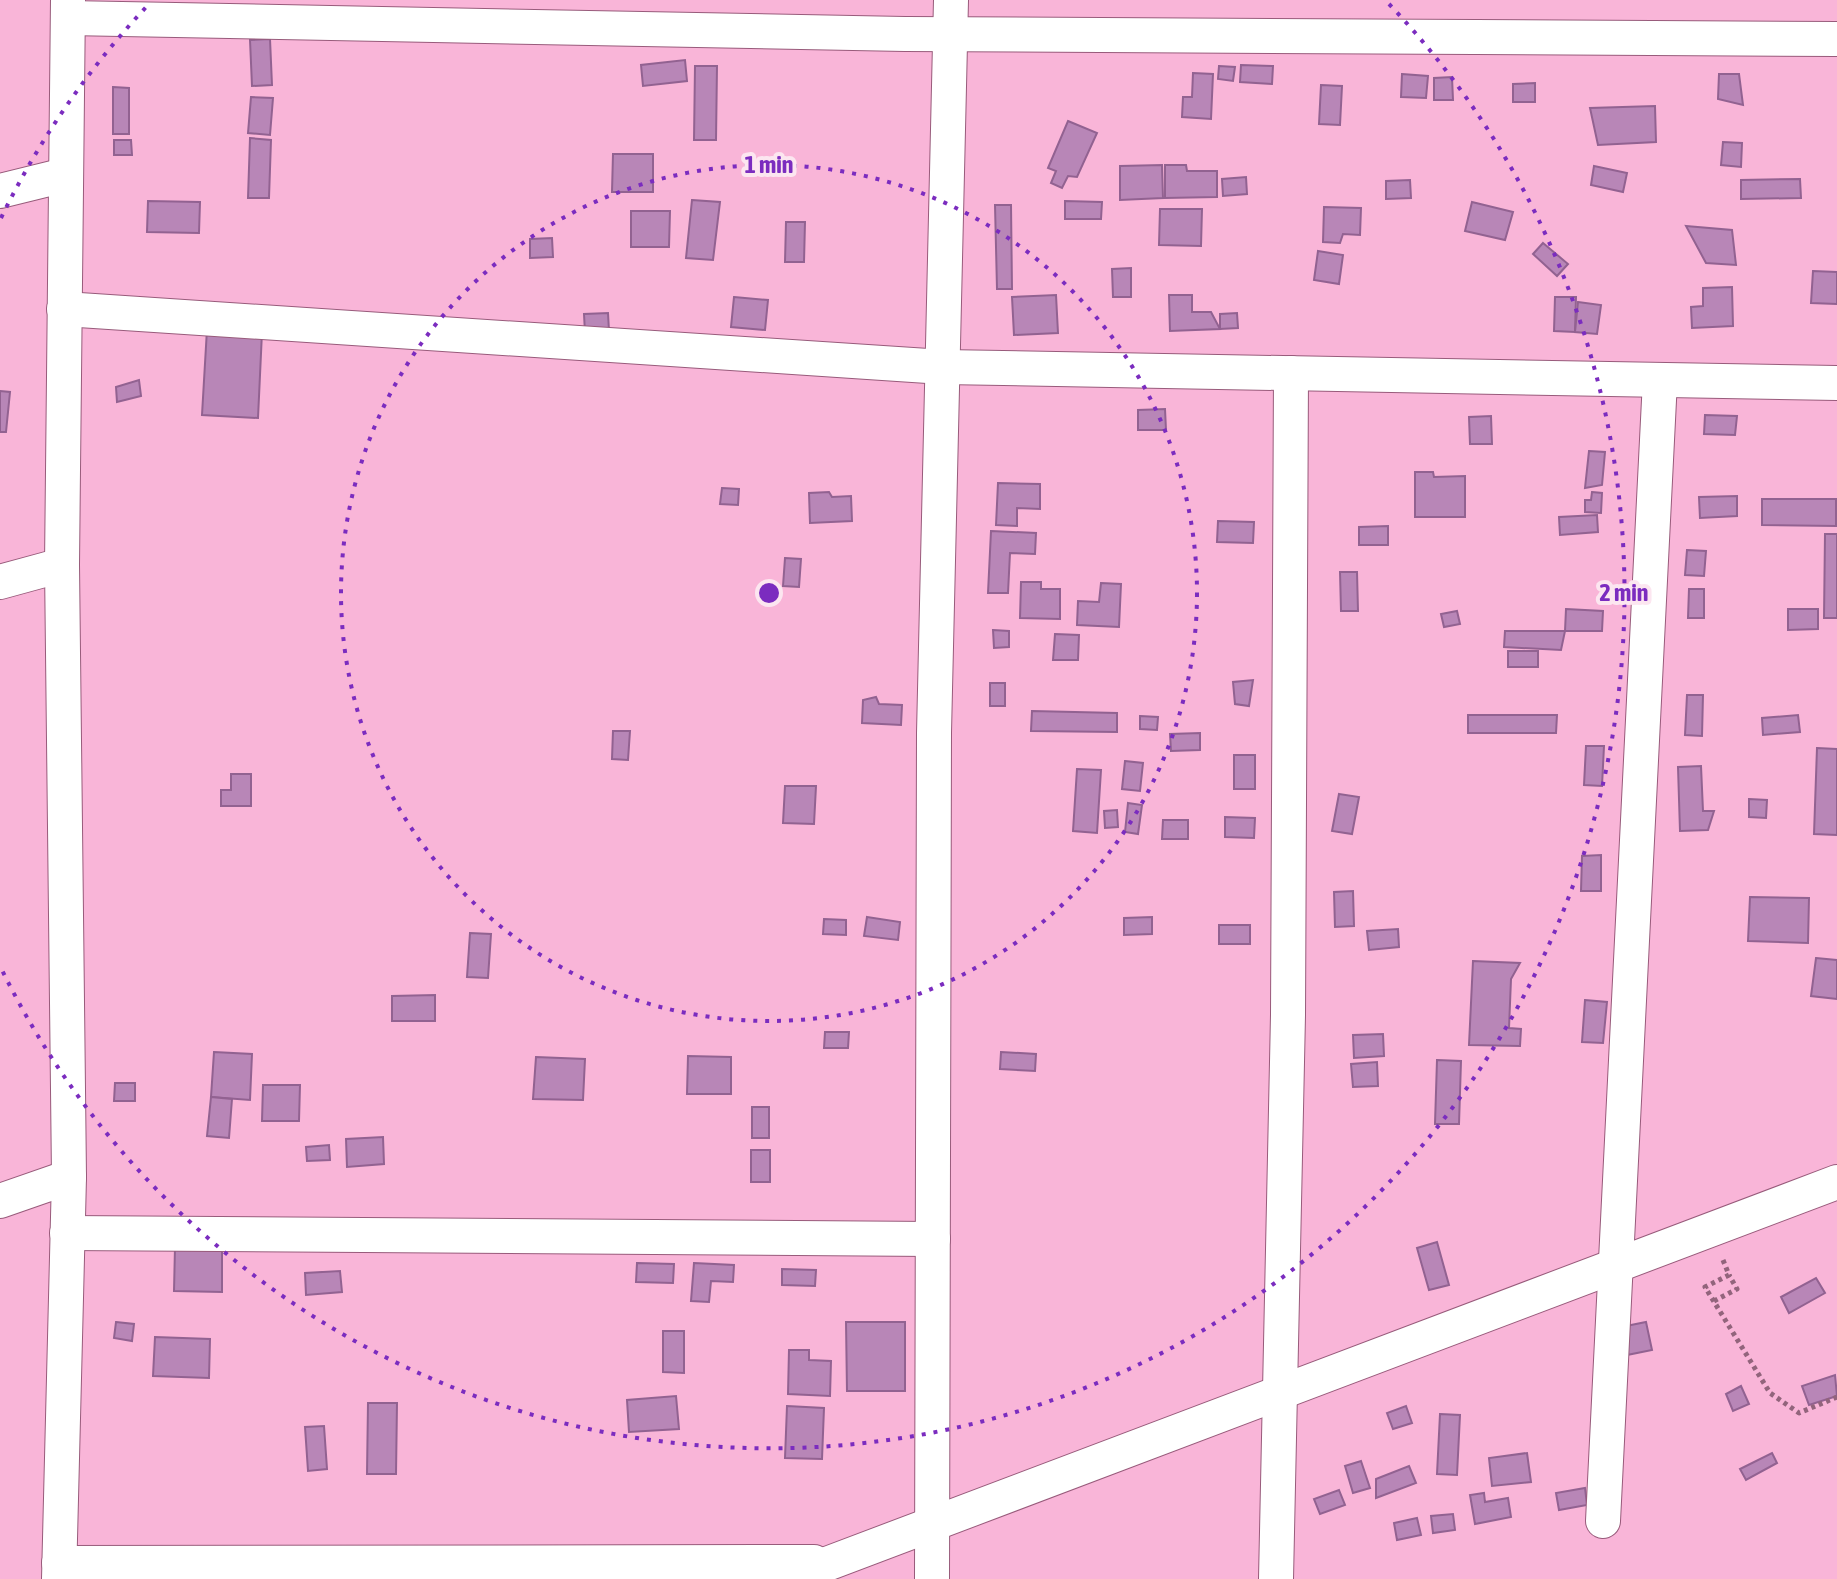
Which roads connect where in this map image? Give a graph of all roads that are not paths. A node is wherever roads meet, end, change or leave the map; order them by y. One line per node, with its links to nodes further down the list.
1 (951, 0): 3 (street)
2 (68, 9): 3 (street); 5 (street)
3 (951, 34): 4 (street); 8 (street)
4 (1837, 39)
5 (65, 175): 6 (street); 7 (street)
6 (0, 191)
7 (64, 309): 8 (street); 12 (street)
8 (943, 367): 9 (street); 18 (street)
9 (1291, 373): 10 (street); 20 (street)
10 (1660, 380): 11 (street); 19 (street)
11 (1837, 383)
12 (62, 565): 13 (street); 14 (street)
13 (0, 582)
14 (69, 1177): 16 (street); 17 (street)
15 (1837, 1182): 19 (street)
16 (0, 1201)
17 (67, 1233): 18 (street); 24 (street)
18 (933, 1239): 22 (street)
19 (1617, 1266): 20 (street); 21 (street)
20 (1280, 1394): 22 (street); 27 (street)
21 (1603, 1521)
22 (932, 1525): 23 (street); 26 (street)
23 (831, 1562): 24 (street); 25 (street)
24 (59, 1571)
25 (787, 1579)
26 (932, 1579)
27 (1276, 1579)

